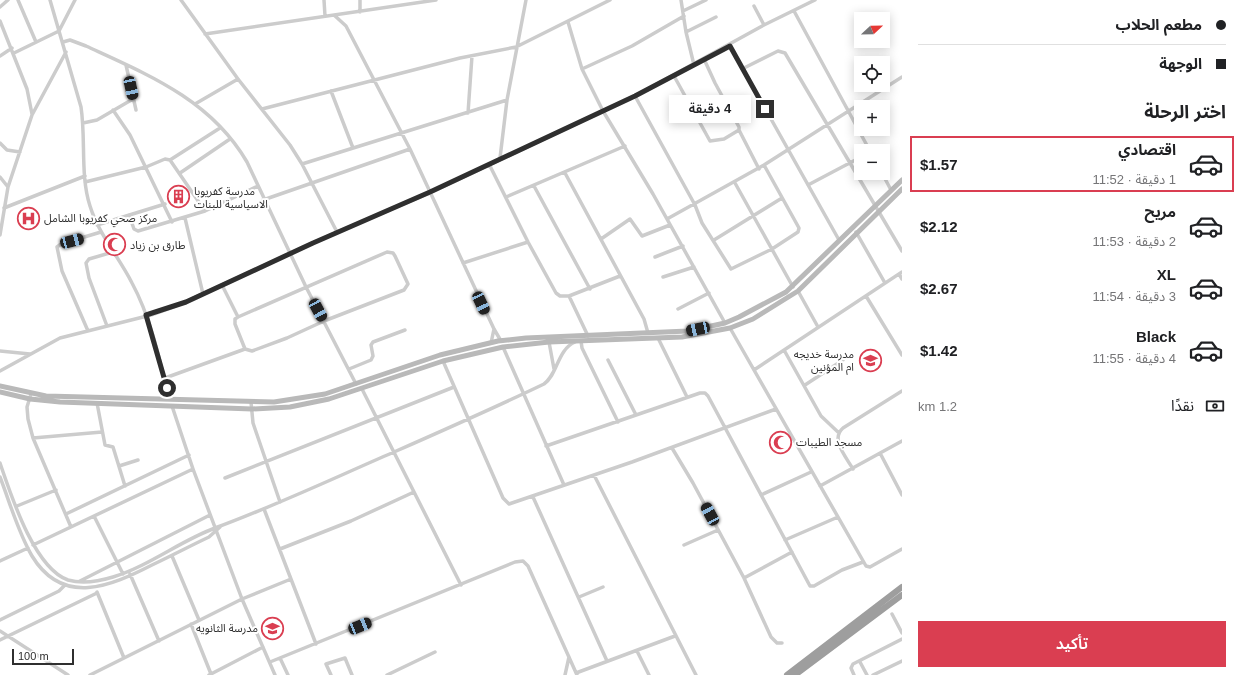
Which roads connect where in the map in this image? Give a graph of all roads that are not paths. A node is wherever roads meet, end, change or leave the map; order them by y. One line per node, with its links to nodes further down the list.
1 (8, 0): 17 (street)
2 (18, 0): 31 (street)
3 (50, 0): 28 (street)
4 (76, 0): 28 (street)
5 (181, 0): 30 (street)
6 (324, 0): 22 (street)
7 (360, 0): 20 (street)
8 (406, 0): 15 (street)
9 (436, 0): 15 (street)
10 (526, 0): 34 (street)
11 (610, 0): 26 (street)
12 (681, 0): 18 (street)
13 (706, 0): 18 (street)
14 (815, 0): 19 (street)
15 (406, 5): 20 (street)
16 (754, 6): 27 (street)
17 (0, 7)
18 (683, 10): 23 (street)
19 (794, 11): 27 (street); 58 (street)
20 (360, 12): 21 (street)
21 (334, 15): 22 (street); 48 (street)
22 (325, 16): 30 (street)
23 (684, 16): 29 (street); 43 (street)
24 (716, 17): 29 (street)
25 (0, 21): 35 (street)
26 (568, 22): 34 (street); 43 (street)
27 (764, 25): 33 (street)
28 (59, 31): 31 (street); 32 (street)
29 (686, 32): 41 (street)
30 (205, 34): 47 (street)
31 (36, 42): 37 (street)
32 (63, 42): 36 (street); 42 (street)
33 (730, 46): 40 (street); 44 (street)
34 (516, 47): 39 (street); 52 (street)
35 (12, 48): 37 (street); 38 (street)
36 (66, 52): 60 (street); 61 (street)
37 (14, 53): 60 (street)
38 (0, 56)
39 (472, 56): 48 (street); 59 (street)
40 (704, 59): 41 (street); 64 (street)
41 (694, 64): 45 (street)
42 (126, 65): 51 (street); 53 (street)
43 (582, 69): 57 (street)
44 (742, 69): 62 (street); 72 (street)
45 (674, 76): 50 (street); 64 (street)
46 (902, 77): 58 (street)
47 (238, 79): 53 (street); 54 (street)
48 (373, 80): 49 (street); 65 (street)
49 (331, 91): 54 (street); 70 (street)
50 (635, 96): 57 (street); 103 (street)
51 (133, 99): 55 (street); 56 (street)
52 (507, 100): 59 (street); 74 (street)
53 (195, 104): 63 (street)
54 (262, 109): 78 (street)
55 (113, 110): 61 (street); 81 (street)
56 (136, 110)
57 (604, 111): 69 (street); 74 (street)
58 (849, 111): 62 (street); 68 (street)
59 (468, 113): 65 (street)
60 (32, 115): 73 (street)
61 (83, 123): 86 (street)
62 (828, 126): 72 (street); 77 (street)
63 (220, 128): 66 (street); 75 (street)
64 (739, 130): 82 (street)
65 (402, 134): 70 (street); 71 (street)
66 (230, 139): 83 (street); 93 (street)
67 (0, 143): 73 (street)
68 (866, 144)
69 (625, 146): 84 (street); 111 (street)
70 (353, 148): 78 (street)
71 (410, 149): 90 (street); 98 (street)
72 (788, 150): 80 (street); 92 (street)
73 (20, 152): 95 (street)
74 (500, 158): 79 (street)
75 (170, 160): 81 (street); 83 (street)
76 (854, 161): 77 (street)
77 (850, 163): 92 (street); 104 (street)
78 (302, 164): 90 (street)
79 (489, 164): 98 (street); 99 (street)
80 (764, 165): 82 (street); 100 (street)
81 (146, 167): 89 (street); 102 (street)
82 (759, 169): 91 (street)
83 (180, 173): 106 (street)
84 (565, 174): 94 (street); 119 (street)
85 (0, 176): 95 (street)
86 (85, 176): 89 (street); 105 (street)
87 (886, 180): 97 (street)
88 (902, 180): 97 (main road)
89 (86, 182): 113 (street)
90 (312, 182): 101 (street); 116 (street)
91 (735, 183): 103 (street); 109 (street)
92 (808, 185): 121 (street)
93 (258, 186): 101 (street); 106 (street)
94 (534, 186): 99 (street); 139 (street)
95 (8, 188): 105 (street)
96 (902, 188): 107 (main road)
97 (891, 190): 104 (main road)
98 (430, 192): 116 (street); 129 (street)
99 (506, 197): 122 (street)
100 (782, 198): 109 (street); 124 (street)
101 (263, 200): 127 (street)
102 (165, 204): 108 (street); 112 (street)
103 (695, 205): 111 (street); 120 (street)
104 (874, 206): 107 (street); 121 (main road)
105 (4, 208): 118 (street)
106 (205, 211): 110 (street)
107 (878, 212): 117 (main road); 125 (street)
108 (129, 215): 112 (street); 113 (street)
109 (753, 216): 120 (street); 124 (street)
110 (185, 218): 112 (street); 142 (street)
111 (667, 220): 114 (street)
112 (172, 222)
113 (97, 225): 115 (street)
114 (670, 226): 119 (street); 123 (street)
115 (101, 232): 126 (street); 155 (street)
116 (337, 232): 127 (street)
117 (856, 232): 135 (street); 140 (main road)
118 (0, 235)
119 (601, 239): 132 (street)
120 (714, 240): 124 (street)
121 (840, 240): 137 (main road)
122 (528, 242): 129 (street); 143 (street)
123 (682, 246): 128 (street); 130 (street)
124 (772, 249): 137 (street)
125 (902, 251)
126 (113, 252): 146 (street); 150 (street)
127 (290, 253): 136 (street); 138 (street)
128 (655, 257)
129 (463, 263): 153 (street)
130 (694, 267): 133 (street); 141 (street)
131 (901, 273): 134 (street); 135 (street)
132 (620, 276): 139 (street); 156 (street)
133 (663, 276)
134 (902, 279)
135 (885, 283): 144 (street)
136 (222, 285): 142 (street); 147 (street)
137 (793, 287): 149 (main road)
138 (306, 288): 147 (street); 148 (street); 148 (street)
139 (590, 288): 143 (street)
140 (798, 291): 151 (street); 152 (main road)
141 (709, 293): 145 (street); 149 (street)
142 (203, 294): 146 (street)
143 (569, 296): 157 (street)
144 (866, 296): 151 (street); 168 (street)
145 (678, 309)
146 (146, 315): 150 (street); 177 (street)
147 (238, 317): 163 (street)
148 (324, 321): 163 (street); 174 (street)
149 (725, 322): 156 (main road)
150 (107, 326): 155 (street)
151 (818, 327): 165 (street)
152 (730, 328): 158 (main road); 175 (street)
153 (494, 329): 160 (street); 162 (street)
154 (405, 330): 174 (street)
155 (88, 331): 167 (street)
156 (648, 333): 157 (main road)
157 (588, 336): 162 (main road)
158 (658, 338): 159 (main road); 189 (street)
159 (578, 341): 161 (main road); 173 (street); 201 (street)
160 (491, 342): 162 (main road); 164 (main road)
161 (549, 342): 162 (main road); 173 (street)
162 (502, 344): 169 (main road); 185 (street)
163 (245, 349): 177 (street)
164 (460, 350): 169 (main road); 178 (main road)
165 (784, 350): 175 (street); 179 (street)
166 (0, 351): 167 (street)
167 (31, 354): 176 (street)
168 (902, 355)
169 (462, 356): 172 (main road)
170 (608, 360): 198 (street)
171 (843, 360): 179 (street)
172 (443, 361): 181 (street); 182 (main road)
173 (554, 369): 185 (street)
174 (349, 370): 178 (street)
175 (754, 370): 197 (street)
176 (0, 371)
177 (165, 378): 191 (street)
178 (356, 384): 192 (main road)
179 (805, 385): 204 (street)
180 (0, 386): 188 (main road)
181 (454, 387): 199 (street); 200 (street)
182 (362, 389): 196 (main road); 199 (street)
183 (902, 391): 204 (street)
184 (0, 392): 187 (main road)
185 (523, 394): 200 (street); 207 (street)
186 (0, 396): 187 (main road)
187 (12, 396): 188 (main road)
188 (31, 397): 190 (main road); 193 (main road); 205 (street)
189 (688, 397): 198 (street); 202 (street)
190 (130, 398): 191 (main road); 194 (main road)
191 (169, 399): 192 (main road)
192 (251, 402): 196 (street)
193 (97, 403): 194 (main road); 203 (street)
194 (131, 404): 195 (main road)
195 (172, 406): 196 (main road); 211 (street)
196 (252, 409): 213 (street)
197 (776, 409): 202 (street); 218 (street)
198 (636, 415): 201 (street)
199 (377, 418): 209 (street); 213 (street)
200 (469, 420): 209 (street); 232 (street)
201 (618, 422): 207 (street)
202 (725, 428): 208 (street); 230 (street)
203 (102, 432): 205 (street); 215 (street)
204 (839, 433): 217 (street)
205 (33, 438): 228 (street)
206 (902, 441): 210 (street)
207 (546, 446): 222 (street)
208 (672, 448): 219 (street); 242 (street)
209 (394, 452): 229 (street); 233 (street)
210 (880, 453): 217 (street); 227 (street)
211 (189, 455): 216 (street); 224 (street)
212 (138, 460): 215 (street)
213 (265, 461): 221 (street); 233 (street)
214 (0, 463): 226 (street)
215 (119, 466): 224 (street)
216 (194, 469): 237 (street); 238 (street)
217 (853, 469): 225 (street)
218 (811, 472): 225 (street); 230 (street)
219 (594, 475): 222 (street); 277 (street)
220 (0, 477): 226 (street)
221 (225, 478)
222 (564, 485): 232 (street)
223 (902, 485): 227 (street)
224 (125, 486): 236 (street)
225 (820, 486): 239 (street)
226 (6, 487): 234 (street); 246 (street)
227 (898, 487): 231 (street)
228 (56, 490): 234 (street); 236 (street)
229 (414, 492): 247 (street); 262 (street)
230 (761, 495): 243 (street)
231 (902, 495)
232 (533, 496): 268 (street)
233 (280, 502): 235 (street)
234 (17, 506): 244 (street)
235 (264, 509): 241 (street); 247 (street)
236 (66, 514): 240 (street)
237 (210, 515): 241 (street); 252 (street)
238 (94, 516): 240 (street); 252 (street)
239 (838, 517): 243 (street); 253 (street)
240 (71, 527): 244 (street)
241 (216, 530): 250 (street); 254 (street); 269 (street)
242 (718, 530): 245 (street); 257 (street)
243 (785, 540): 249 (street)
244 (33, 545): 260 (street)
245 (684, 545)
246 (28, 548): 251 (street); 261 (street)
247 (280, 549): 259 (street)
248 (902, 549): 253 (street)
249 (792, 552): 253 (street); 257 (street)
250 (172, 556): 256 (street); 272 (street)
251 (0, 561)
252 (116, 562): 255 (street); 260 (street)
253 (863, 562)
254 (128, 571): 255 (street); 256 (street)
255 (122, 573): 258 (street); 260 (street)
256 (131, 576): 258 (street); 280 (street)
257 (744, 578): 281 (street)
258 (125, 579): 263 (street)
259 (291, 579): 269 (street); 282 (street)
260 (79, 581)
261 (65, 585): 263 (street); 271 (street)
262 (461, 585): 282 (street); 286 (street)
263 (95, 587): 266 (street)
264 (603, 587): 268 (street)
265 (902, 587): 307 (highway)
266 (97, 593): 276 (street); 287 (street)
267 (902, 595): 308 (highway)
268 (579, 597): 289 (street)
269 (242, 599): 272 (street); 283 (street)
270 (892, 614): 275 (street)
271 (0, 620)
272 (199, 620): 273 (street)
273 (191, 624): 280 (street); 294 (street)
274 (0, 631): 276 (street)
275 (902, 634)
276 (8, 636): 279 (street); 296 (street)
277 (675, 636): 284 (street); 306 (street)
278 (902, 639): 292 (street)
279 (0, 640)
280 (159, 641): 287 (street)
281 (782, 643)
282 (316, 644): 288 (street)
283 (263, 647): 291 (street); 293 (street)
284 (637, 651): 289 (street); 305 (street)
285 (435, 652): 303 (street)
286 (569, 657): 295 (street); 304 (street)
287 (124, 658): 297 (street)
288 (280, 658): 291 (street); 300 (street)
289 (607, 661): 295 (street)
290 (902, 661): 311 (street)
291 (270, 662): 299 (street)
292 (860, 662): 309 (street); 310 (street)
293 (217, 670): 294 (street); 298 (street)
294 (210, 674)
295 (577, 674)
296 (68, 675)
297 (90, 675)
298 (219, 675)
299 (275, 675)
300 (288, 675)
301 (331, 675): 302 (street)
302 (352, 675)
303 (387, 675)
304 (565, 675)
305 (649, 675)
306 (696, 675)
307 (787, 675)
308 (795, 675)
309 (854, 675)
310 (867, 675)
311 (873, 675)

